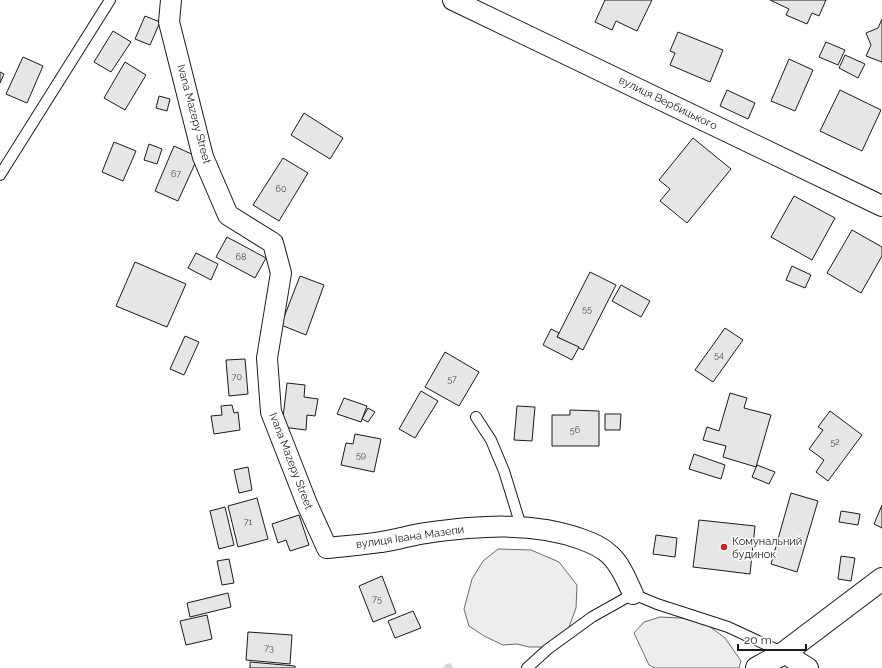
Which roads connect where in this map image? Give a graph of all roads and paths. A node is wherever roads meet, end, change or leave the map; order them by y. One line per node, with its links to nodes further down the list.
1 (110, 0): 4 (lane)
2 (171, 0): 7 (street, Ivana Mazepy Street)
3 (465, 2): 5 (street, вулиця Вербицького)
4 (0, 174)
5 (882, 206)
6 (476, 417): 7 (lane)
7 (521, 526): 9 (street)
8 (882, 579): 10 (street)
9 (633, 594): 10 (lane); 11 (lane)
10 (784, 653): 12 (street); 13 (street)
11 (527, 668)
12 (757, 668)
13 (808, 668)

